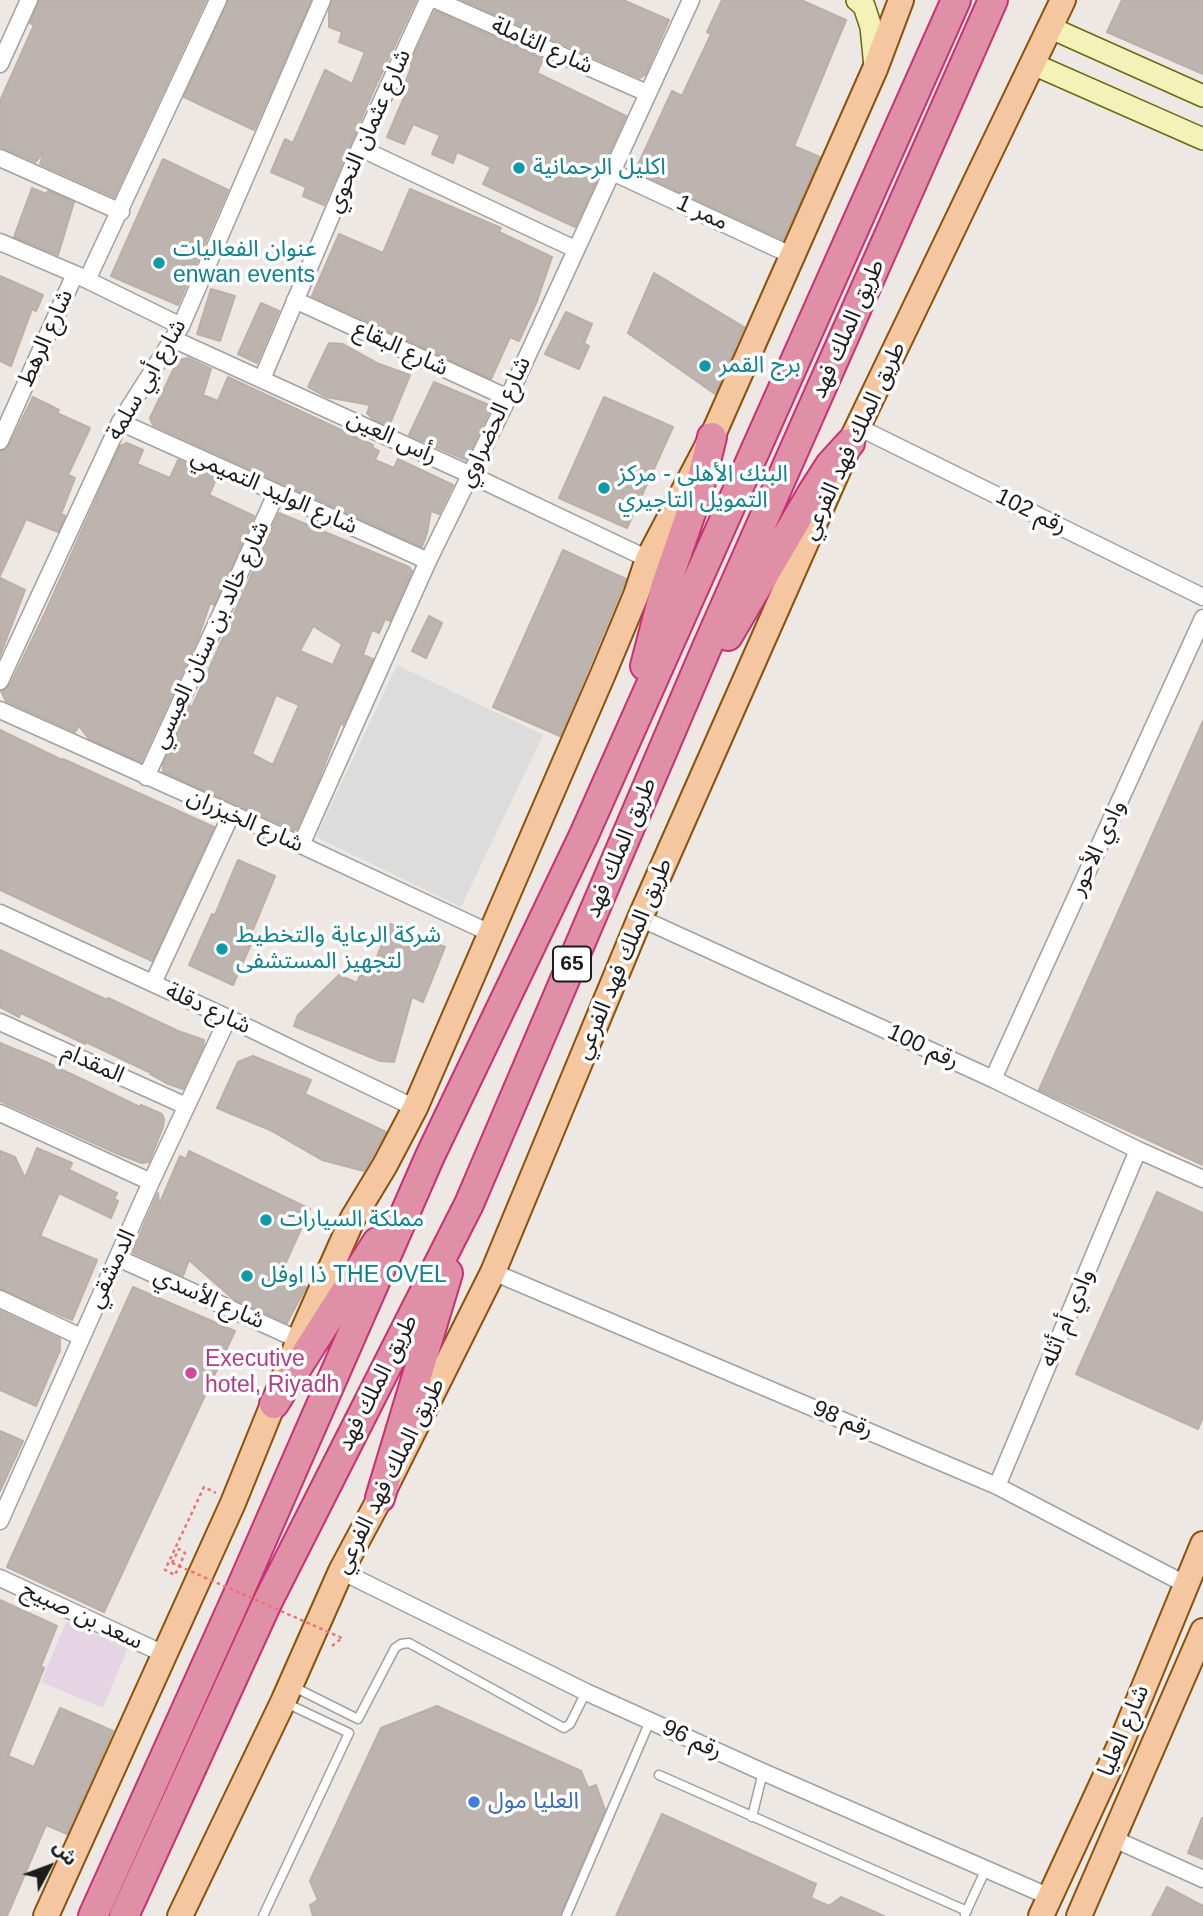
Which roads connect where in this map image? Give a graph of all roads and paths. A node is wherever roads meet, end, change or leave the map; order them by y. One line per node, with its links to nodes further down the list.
1 (29, 0): 13 (street)
2 (218, 0): 24 (street, شارع الرهط)
3 (322, 0): 30 (street, شارع أبي سلمة)
4 (428, 0): 21 (street, شارع عثمان النحوي)
5 (436, 0): 17 (street, شارع الثاملة)
6 (691, 0): 17 (street, شارع الحضراوي)
7 (857, 0): 16 (street)
8 (901, 0): 16 (main road)
9 (956, 0): 46 (highway, طريق الملك فهد / 65)
10 (993, 0): 43 (highway, طريق الملك فهد / 65)
11 (1063, 0): 12 (main road, طريق الملك فهد الفرعي)
12 (1051, 28): 14 (main road, طريق الملك فهد الفرعي); 15 (street)
13 (0, 64)
14 (1033, 64): 19 (street); 34 (main road, طريق الملك فهد الفرعي)
15 (1132, 65): 18 (street); 19 (street)
16 (875, 69): 27 (main road)
17 (647, 93): 23 (street, شارع الحضراوي)
18 (1203, 96)
19 (1119, 101): 20 (street)
20 (1203, 139)
21 (360, 148): 26 (street); 29 (street, شارع عثمان النحوي)
22 (0, 158): 24 (street)
23 (611, 171): 26 (street, شارع الحضراوي); 27 (street, ممر 1)
24 (121, 212): 28 (street, شارع الرهط)
25 (0, 242): 28 (street, رأس العين)
26 (575, 248): 32 (street, شارع الحضراوي)
27 (793, 256): 35 (main road)
28 (81, 277): 30 (street, رأس العين); 36 (street, شارع الرهط)
29 (295, 300): 31 (street, شارع عثمان النحوي); 32 (street, شارع البقاع)
30 (177, 332): 31 (street, رأس العين); 33 (street, شارع أبي سلمة)
31 (262, 379): 37 (street, رأس العين)
32 (508, 398): 37 (street, شارع الحضراوي)
33 (120, 422): 38 (street, شارع الوليد التميمي); 44 (street, شارع أبي سلمة)
34 (854, 435): 41 (street, رقم 102); 43 (highway); 51 (main road, طريق الملك فهد الفرعي)
35 (712, 437): 39 (main road); 46 (highway)
36 (0, 441)
37 (471, 475): 39 (street, رأس العين); 40 (street, شارع الحضراوي)
38 (276, 494): 40 (street, شارع الوليد التميمي); 47 (street, شارع خالد بن سنان العبسي)
39 (648, 559): 52 (main road)
40 (428, 561): 49 (street, شارع الحضراوي)
41 (1203, 597)
42 (1203, 618): 56 (street, وادي الأحور)
43 (699, 668): 64 (highway, طريق الملك فهد / 65)
44 (0, 681)
45 (0, 710): 47 (street, شارع الخيزران)
46 (626, 739): 61 (highway, طريق الملك فهد / 65)
47 (146, 777): 48 (street, شارع الخيزران)
48 (231, 815): 49 (street, شارع الخيزران); 53 (street)
49 (301, 845): 52 (street, شارع الخيزران)
50 (0, 914): 53 (street, شارع دقلة)
51 (640, 918): 56 (street, رقم 100); 66 (main road, طريق الملك فهد الفرعي)
52 (490, 933): 58 (main road)
53 (153, 983): 54 (street, شارع دقلة)
54 (228, 1018): 57 (street, الدمشقي); 58 (street, شارع دقلة)
55 (0, 1022): 57 (street, المقدام)
56 (993, 1079): 60 (street, رقم 100)
57 (186, 1106): 63 (street, الدمشقي)
58 (415, 1108): 69 (main road)
59 (0, 1113): 63 (street)
60 (1138, 1150): 62 (street, رقم 100); 71 (street, وادي أم أثله)
61 (430, 1156): 70 (highway); 99 (highway, طريق الملك فهد / 65)
62 (1203, 1179)
63 (151, 1182): 65 (street, الدمشقي)
64 (469, 1204): 73 (highway); 100 (highway, طريق الملك فهد / 65)
65 (118, 1258): 68 (street, الدمشقي); 69 (street, شارع الأسدي)
66 (493, 1272): 71 (street, رقم 98); 73 (main road, طريق الملك فهد الفرعي)
67 (0, 1299): 68 (street)
68 (81, 1337): 72 (street, الدمشقي)
69 (299, 1340): 70 (main road)
70 (274, 1404): 74 (main road)
71 (998, 1486): 79 (street, رقم 98)
72 (7, 1487): 75 (street, الدمشقي)
73 (380, 1498): 77 (main road, طريق الملك فهد الفرعي)
74 (233, 1503): 81 (path, bridge); 82 (main road)
75 (0, 1521)
76 (1203, 1544): 79 (main road, شارع العليا)
77 (341, 1571): 83 (street, رقم 96); 84 (main road, طريق الملك فهد الفرعي)
78 (0, 1578): 82 (street, سعد بن صبيح)
79 (1185, 1584): 91 (main road, شارع العليا)
80 (1203, 1631): 88 (main road, شارع العليا)
81 (342, 1638)
82 (164, 1654): 97 (main road)
83 (586, 1692): 85 (lane); 86 (street, رقم 96)
84 (286, 1693): 85 (lane); 87 (lane); 101 (main road, طريق الملك فهد الفرعي)
85 (358, 1719): 87 (lane)
86 (650, 1721): 89 (street, رقم 96); 103 (lane)
87 (349, 1733): 102 (lane)
88 (1150, 1751): 91 (main road); 93 (main road, شارع العليا)
89 (762, 1772): 92 (lane); 94 (street, رقم 96)
90 (659, 1775): 92 (lane)
91 (1093, 1804): 96 (main road, شارع العليا)
92 (752, 1816): 98 (lane)
93 (1114, 1839): 95 (street); 104 (main road, شارع العليا)
94 (986, 1869): 96 (street, رقم 96); 98 (lane)
95 (1203, 1880)
96 (1045, 1907)
97 (47, 1909)
98 (966, 1914)
99 (93, 1916)
100 (124, 1916)
101 (180, 1916)
102 (263, 1916)
103 (566, 1916)
104 (1079, 1916)

